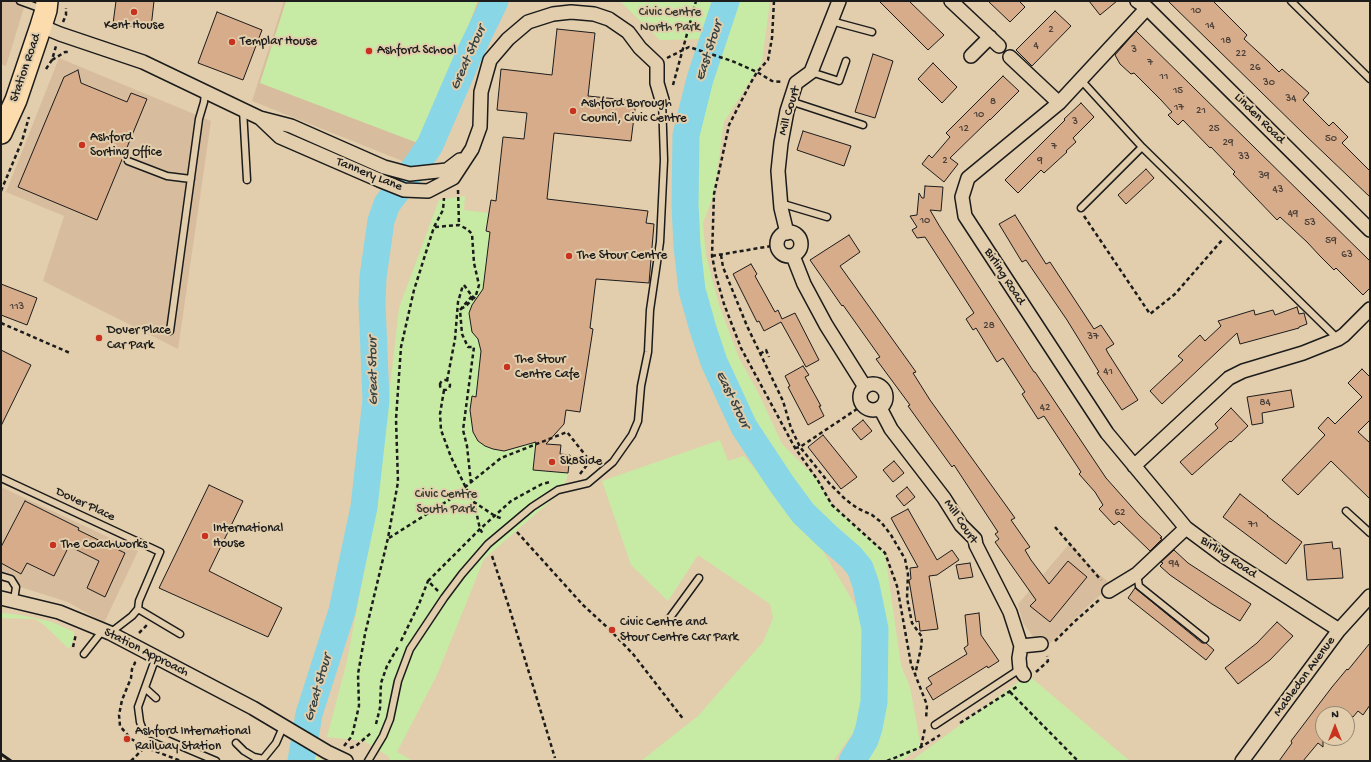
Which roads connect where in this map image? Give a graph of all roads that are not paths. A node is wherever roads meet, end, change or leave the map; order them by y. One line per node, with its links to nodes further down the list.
1 (20, 1): 6 (lane)
2 (839, 1): 7 (street, Mill Court)
3 (951, 1): 9 (street)
4 (1291, 1): 14 (lane)
5 (1142, 4): 13 (street, Birling Road); 31 (street, Linden Road)
6 (44, 12): 15 (street, Tannery Lane); 22 (main road, Station Road)
7 (832, 21): 8 (lane); 12 (street, Mill Court)
8 (872, 32)
9 (971, 56)
10 (1010, 57): 18 (street)
11 (846, 61): 12 (lane)
12 (811, 72): 17 (street, Mill Court)
13 (1080, 79): 18 (street, Birling Road); 23 (lane)
14 (1370, 79)
15 (205, 93): 19 (street, Tannery Lane); 26 (lane)
16 (661, 96): 24 (street, Tannery Lane); 69 (lane)
17 (790, 101): 21 (lane); 28 (street, Mill Court)
18 (1059, 103): 39 (street, Birling Road)
19 (243, 110): 20 (street, Tannery Lane); 27 (lane)
20 (260, 118): 24 (street, Tannery Lane); 24 (street, Tannery Lane)
21 (863, 125)
22 (1, 133)
23 (1142, 147): 29 (lane); 36 (lane)
24 (472, 149)
25 (128, 161): 26 (lane)
26 (191, 179): 35 (lane)
27 (247, 180)
28 (780, 202): 30 (lane); 32 (street, Mill Court)
29 (1081, 208)
30 (827, 217)
31 (1370, 230)
32 (787, 233): 33 (street); 33 (street)
33 (792, 256): 37 (street)
34 (1370, 309): 36 (street)
35 (170, 331)
36 (1338, 339): 39 (street)
37 (865, 386): 38 (street); 38 (street)
38 (880, 408): 56 (street, Mill Court)
39 (1134, 466): 42 (street, Birling Road)
40 (1, 478): 50 (lane, Dover Place)
41 (1346, 511): 43 (lane)
42 (1186, 528): 44 (street); 52 (street, Birling Road)
43 (1370, 533)
44 (1137, 574): 47 (street); 55 (lane)
45 (1, 576): 49 (lane)
46 (699, 578): 51 (lane)
47 (1109, 591)
48 (1370, 596): 52 (street, Mabledon Avenue)
49 (7, 599): 53 (street, Station Approach)
50 (138, 609): 53 (lane); 54 (lane)
51 (669, 620)
52 (1339, 630): 70 (street, Mabledon Avenue)
53 (106, 631): 58 (lane); 59 (street, Station Approach)
54 (180, 634)
55 (1205, 639)
56 (1022, 646): 57 (street); 60 (street, Mill Court)
57 (1045, 647)
58 (84, 654)
59 (156, 657): 61 (lane); 64 (street, Station Approach)
60 (1024, 676): 63 (lane)
61 (145, 688): 62 (lane); 68 (lane)
62 (156, 698)
63 (935, 725)
64 (286, 729): 66 (street, Station Approach); 67 (lane)
65 (236, 743): 67 (lane)
66 (336, 757)
67 (262, 760)
68 (216, 761)
69 (368, 761)
70 (1242, 761)

